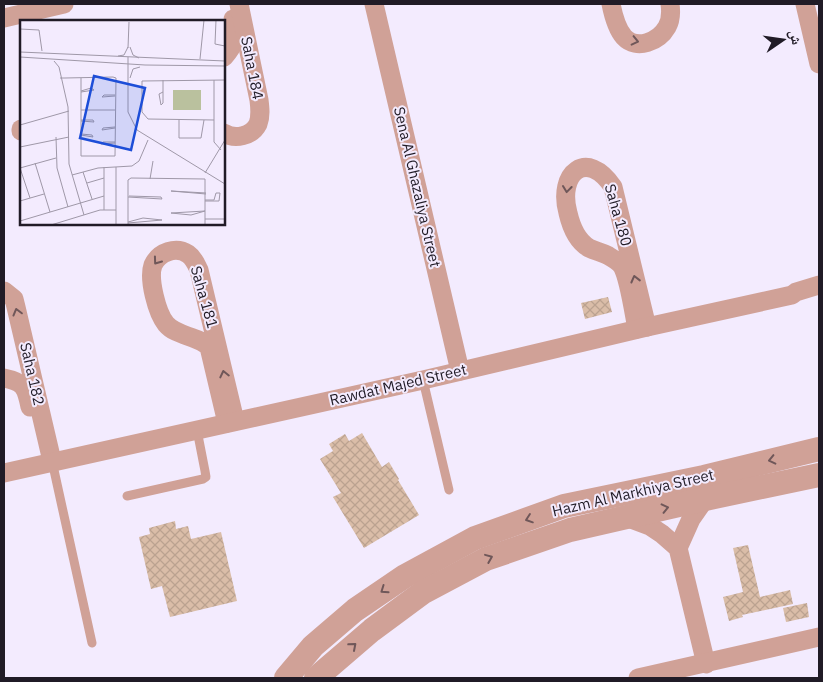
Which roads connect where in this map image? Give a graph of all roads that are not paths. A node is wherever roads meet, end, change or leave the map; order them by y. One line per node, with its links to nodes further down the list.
1 (229, 4): 9 (street, Saha 184)
2 (239, 4): 12 (street, Saha 184)
3 (374, 4): 24 (street, Sena Al Ghazaliya Street)
4 (611, 4): 5 (street, one-way to 5)
5 (670, 4)
6 (806, 4): 11 (street)
7 (49, 13): 8 (street)
8 (4, 18)
9 (225, 58)
10 (225, 59): 12 (street)
11 (819, 64)
12 (252, 65): 13 (street, Saha 184)
13 (225, 134)
14 (622, 226): 15 (street); 15 (street, Saha 180, one-way to 15); 21 (street, Saha 180, one-way to 14)
15 (601, 252): 21 (street, Saha 180)
16 (819, 285): 19 (street, Rawdat Majed Street)
17 (4, 291): 23 (street, Saha 182, one-way to 17)
18 (819, 293): 19 (street, Rawdat Majed Street)
19 (792, 296): 21 (street, Rawdat Majed Street)
20 (209, 310): 22 (street); 22 (street, Saha 181, one-way to 22); 27 (street, Saha 181, one-way to 20)
21 (642, 328): 24 (street, Rawdat Majed Street)
22 (192, 337): 27 (street, Saha 181)
23 (28, 354): 25 (street); 30 (street, Saha 182)
24 (460, 371): 26 (street, Rawdat Majed Street)
25 (7, 379): 30 (street, Saha 182)
26 (423, 380): 27 (street, Rawdat Majed Street); 33 (lane)
27 (231, 422): 28 (street, Rawdat Majed Street)
28 (197, 430): 30 (street, Rawdat Majed Street); 34 (lane)
29 (819, 449): 41 (street, Hazm Al Markhiya Street, one-way to 41)
30 (47, 463): 31 (street, Rawdat Majed Street); 39 (lane)
31 (4, 473)
32 (819, 475): 35 (street, Hazm Al Markhiya Street)
33 (449, 490)
34 (127, 496)
35 (705, 499): 36 (street, Hazm Al Markhiya Street, one-way to 35); 37 (street)
36 (626, 517): 37 (street); 42 (street, Hazm Al Markhiya Street, one-way to 36)
37 (678, 548): 40 (street)
38 (819, 637): 40 (street)
39 (92, 643)
40 (706, 664): 43 (street)
41 (286, 678)
42 (316, 678)
43 (638, 678)

